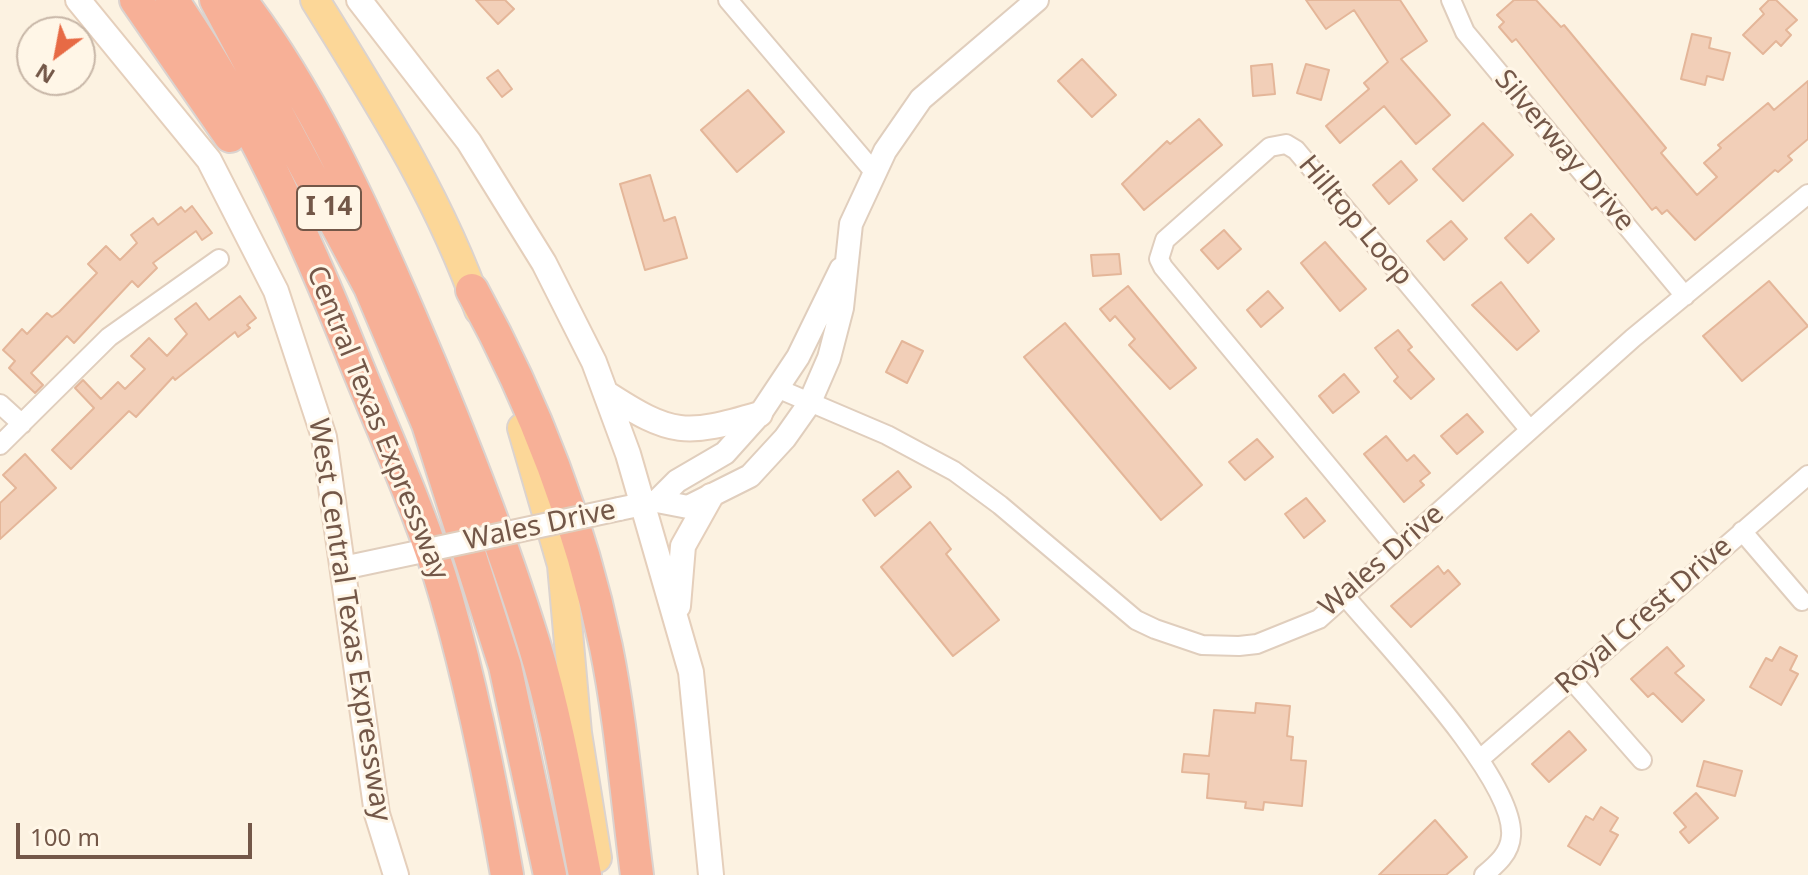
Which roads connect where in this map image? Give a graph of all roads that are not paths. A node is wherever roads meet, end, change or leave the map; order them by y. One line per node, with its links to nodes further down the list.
1 (78, 0): 31 (main road, West Central Texas Expressway)
2 (136, 0): 17 (highway)
3 (172, 0): 17 (highway, Central Texas Expressway / I 14)
4 (216, 0): 40 (highway, Central Texas Expressway / I 14)
5 (240, 0): 41 (highway)
6 (315, 0): 15 (main road)
7 (359, 0): 19 (main road)
8 (728, 0): 11 (street)
9 (1037, 0): 11 (street)
10 (1451, 0): 16 (street, Silverway Drive)
11 (875, 173): 14 (street)
12 (1808, 194): 16 (street, Wales Drive)
13 (219, 259): 23 (street)
14 (845, 263): 18 (street); 21 (street)
15 (472, 290): 42 (main road); 43 (highway)
16 (1685, 296): 24 (street, Wales Drive)
17 (355, 362): 39 (highway, Central Texas Expressway / I 14)
18 (779, 389): 21 (street, Wales Drive); 22 (street)
19 (606, 393): 22 (main road); 28 (main road)
20 (0, 404): 23 (street)
21 (809, 404): 27 (street); 32 (street, Wales Drive)
22 (760, 414): 28 (street)
23 (22, 424): 25 (street)
24 (1529, 429): 30 (street, Wales Drive); 30 (street, Hilltop Loop)
25 (0, 445)
26 (1808, 475): 29 (street, Royal Crest Drive)
27 (711, 496): 28 (street); 34 (main road)
28 (640, 505): 31 (street, Wales Drive, bridge); 34 (main road)
29 (1742, 531): 33 (street); 35 (street, Royal Crest Drive)
30 (1397, 549): 32 (street, Wales Drive)
31 (343, 568): 38 (main road, West Central Texas Expressway)
32 (1344, 595): 36 (street)
33 (1802, 601)
34 (677, 620): 44 (main road)
35 (1571, 679): 36 (street, Royal Crest Drive); 37 (street)
36 (1480, 759): 45 (street)
37 (1642, 760)
38 (396, 875)
39 (507, 875)
40 (550, 875)
41 (585, 875)
42 (600, 875)
43 (637, 875)
44 (711, 875)
45 (1484, 875)

